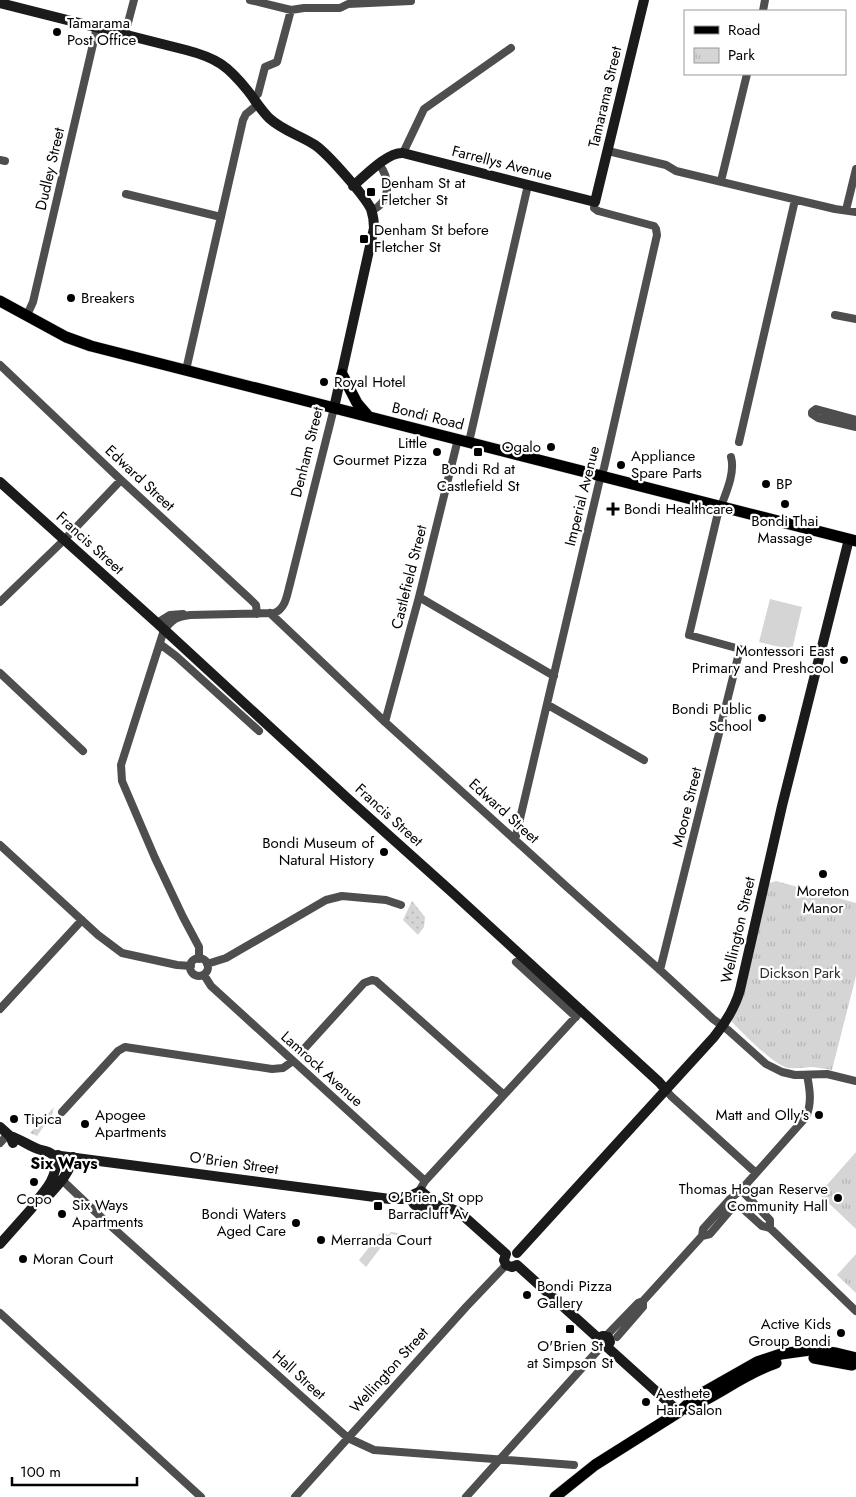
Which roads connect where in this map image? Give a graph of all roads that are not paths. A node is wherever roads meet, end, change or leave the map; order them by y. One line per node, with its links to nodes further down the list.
1 (134, 0): 8 (street)
2 (250, 0): 6 (street)
3 (644, 0): 12 (street, Tamarama Street)
4 (410, 1): 6 (street)
5 (1, 6): 7 (street)
6 (291, 10): 11 (street)
7 (97, 28): 8 (street); 27 (street, Dudley Street)
8 (125, 34): 11 (street)
9 (511, 48): 13 (street)
10 (747, 75): 16 (street)
11 (255, 101): 18 (street); 25 (street)
12 (608, 151): 16 (street); 21 (street, Tamarama Street)
13 (403, 152): 14 (street); 17 (street, Farrellys Avenue)
14 (379, 164): 18 (street); 23 (street)
15 (856, 168): 22 (street)
16 (721, 181): 20 (street)
17 (528, 185): 21 (street, Farrellys Avenue); 37 (street, Castlefield Street)
18 (353, 186): 23 (street)
19 (126, 194): 25 (street)
20 (795, 200): 22 (street); 38 (street)
21 (595, 202): 40 (street, Imperial Avenue)
22 (846, 210): 24 (street)
23 (371, 211): 32 (street, Denham Street)
24 (856, 212)
25 (221, 217): 31 (street)
26 (0, 301): 27 (main road, Bondi Road)
27 (27, 315): 31 (main road, Bondi Road)
28 (835, 315): 29 (street)
29 (856, 320)
30 (0, 365): 41 (street, Edward Street)
31 (186, 370): 33 (main road, Bondi Road)
32 (342, 374): 33 (street, Denham Street); 34 (main road)
33 (334, 408): 34 (main road, Bondi Road); 48 (street, Denham Street)
34 (369, 417): 37 (main road, Bondi Road)
35 (856, 420): 36 (street)
36 (856, 427)
37 (464, 440): 40 (main road, Bondi Road); 46 (street, Castlefield Street)
38 (739, 442)
39 (731, 456): 43 (street)
40 (602, 475): 43 (main road, Bondi Road); 53 (street, Imperial Avenue)
41 (121, 480): 44 (street); 49 (street, Edward Street)
42 (0, 482): 44 (street, Francis Street)
43 (721, 507): 45 (main road, Bondi Road); 67 (street, Moore Street)
44 (64, 540): 47 (street); 50 (street, Francis Street)
45 (852, 540): 71 (street, Wellington Street)
46 (418, 597): 53 (street); 55 (street, Castlefield Street)
47 (0, 602)
48 (270, 613): 49 (street); 55 (street, Edward Street)
49 (257, 614): 50 (street)
50 (160, 626): 51 (street); 70 (street, Francis Street)
51 (160, 644): 56 (street); 63 (street)
52 (0, 673): 57 (street)
53 (554, 676): 54 (street, Imperial Avenue)
54 (548, 704): 58 (street); 59 (street, Imperial Avenue)
55 (385, 722): 59 (street, Edward Street)
56 (259, 731)
57 (83, 751)
58 (644, 760)
59 (515, 840): 67 (street, Edward Street)
60 (0, 845): 62 (street)
61 (401, 905): 65 (street)
62 (82, 920): 66 (street); 69 (street)
63 (199, 959): 65 (street); 66 (street)
64 (516, 962): 70 (street, Francis Street)
65 (207, 964): 68 (street)
66 (190, 966): 68 (street)
67 (660, 970): 71 (street, Edward Street)
68 (204, 975): 73 (street, Lamrock Avenue)
69 (0, 1009)
70 (579, 1013): 76 (street, Francis Street); 77 (street)
71 (723, 1026): 74 (street, Edward Street); 76 (street, Wellington Street)
72 (303, 1050): 77 (street)
73 (294, 1061): 78 (street); 86 (street, Lamrock Avenue)
74 (807, 1075): 75 (street, Edward Street); 84 (street)
75 (856, 1081)
76 (666, 1090): 84 (street, Francis Street); 95 (street, Wellington Street)
77 (503, 1094): 86 (street)
78 (62, 1112)
79 (0, 1127): 80 (street)
80 (9, 1135): 81 (street); 82 (street, O'Brien Street)
81 (0, 1143)
82 (55, 1155): 83 (street, O'Brien Street); 91 (street)
83 (73, 1157): 85 (street); 89 (street, O'Brien Street)
84 (756, 1173): 87 (street)
85 (62, 1180): 91 (street); 106 (street, Hall Street)
86 (425, 1181): 88 (street)
87 (741, 1190): 92 (street); 93 (street)
88 (419, 1191): 89 (street); 90 (street)
89 (412, 1199): 90 (street)
90 (426, 1203): 96 (street)
91 (32, 1208): 94 (street)
92 (770, 1228): 93 (street); 99 (street)
93 (702, 1236): 98 (street)
94 (0, 1244)
95 (517, 1253): 96 (street); 97 (street)
96 (506, 1254): 97 (street)
97 (512, 1265): 102 (street); 106 (street, Wellington Street)
98 (643, 1301): 101 (street); 102 (street)
99 (856, 1311)
100 (0, 1313): 109 (street)
101 (617, 1337)
102 (603, 1342): 105 (street); 107 (street)
103 (856, 1358): 105 (main road)
104 (856, 1366): 105 (main road)
105 (679, 1412): 112 (main road)
106 (348, 1438): 107 (street, Hall Street); 110 (street, Wellington Street)
107 (499, 1460): 108 (street, Hall Street); 111 (street)
108 (574, 1465)
109 (200, 1497)
110 (295, 1497)
111 (466, 1497)
112 (555, 1497)

